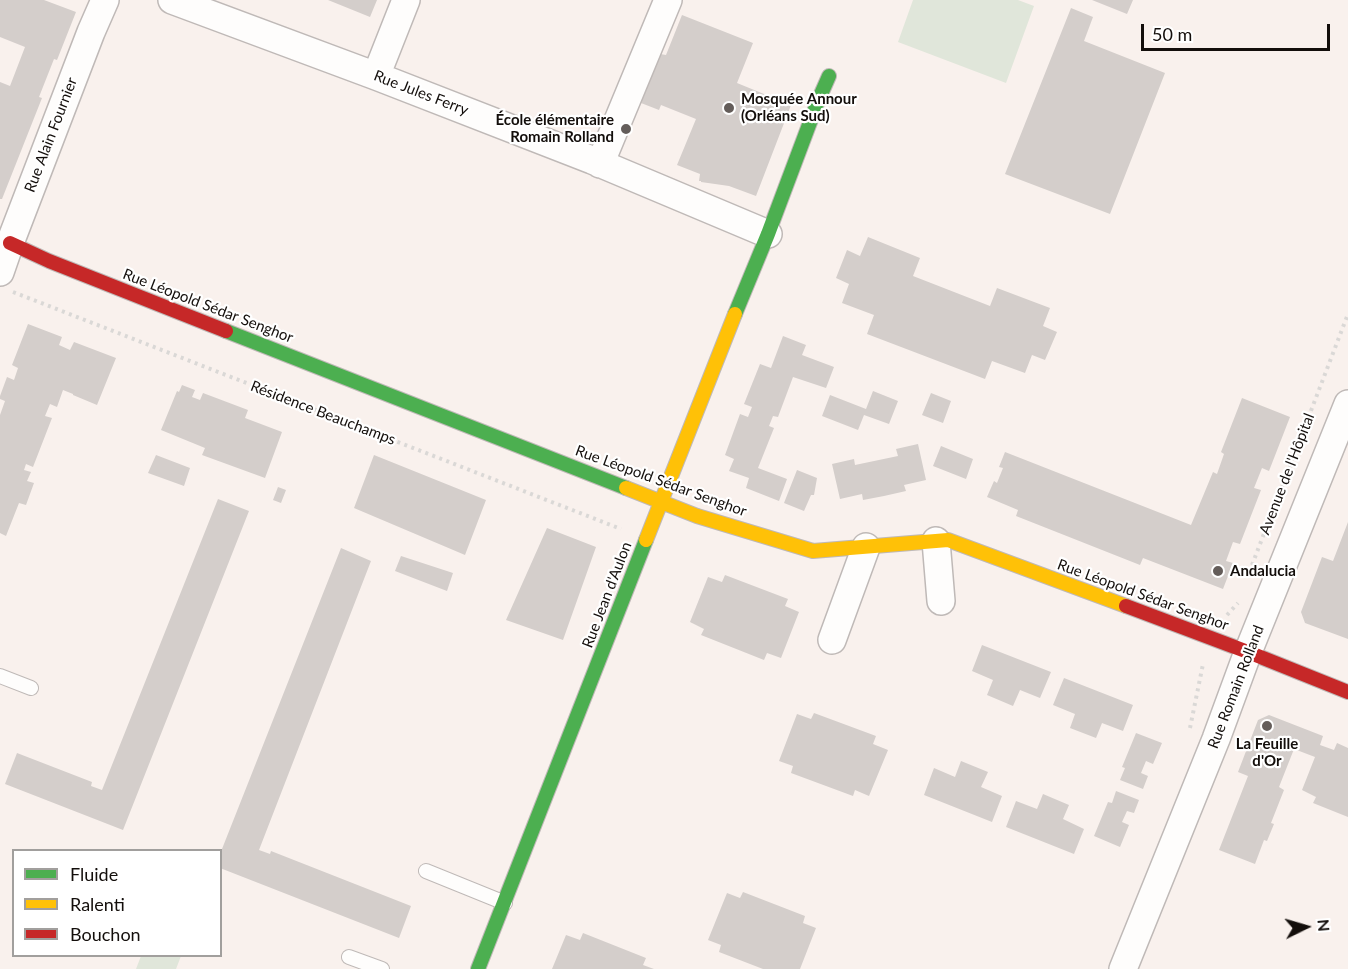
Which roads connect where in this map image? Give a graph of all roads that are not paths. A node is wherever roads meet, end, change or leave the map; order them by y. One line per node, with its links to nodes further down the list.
1 (105, 0): 9 (street, Rue Alain Fournier)
2 (172, 0): 5 (street, Rue Jules Ferry)
3 (406, 0): 5 (street)
4 (668, 0): 7 (street)
5 (376, 76): 7 (street, Rue Jules Ferry)
6 (829, 76): 8 (street, Rue Jean d'Aulon)
7 (600, 164): 8 (street, Rue Jules Ferry)
8 (768, 234): 12 (street, Rue Jean d'Aulon)
9 (10, 243): 10 (street, Rue Alain Fournier); 12 (street, Rue Léopold Sédar Senghor)
10 (6, 281)
11 (1348, 404): 17 (street, Rue Romain Rolland)
12 (662, 501): 14 (street, Rue Léopold Sédar Senghor); 22 (street, Rue Jean d'Aulon)
13 (936, 541): 14 (street, Rue Léopold Sédar Senghor); 15 (street); 17 (street, Rue Léopold Sédar Senghor)
14 (866, 547): 16 (street)
15 (941, 601)
16 (832, 640)
17 (1248, 652): 20 (street, Rue Léopold Sédar Senghor); 26 (street, Rue Romain Rolland)
18 (0, 676): 19 (lane)
19 (31, 688)
20 (1348, 692)
21 (426, 871): 22 (lane)
22 (505, 903): 25 (street, Rue Jean d'Aulon)
23 (349, 957): 24 (lane)
24 (382, 969)
25 (478, 969)
26 (1123, 969)

